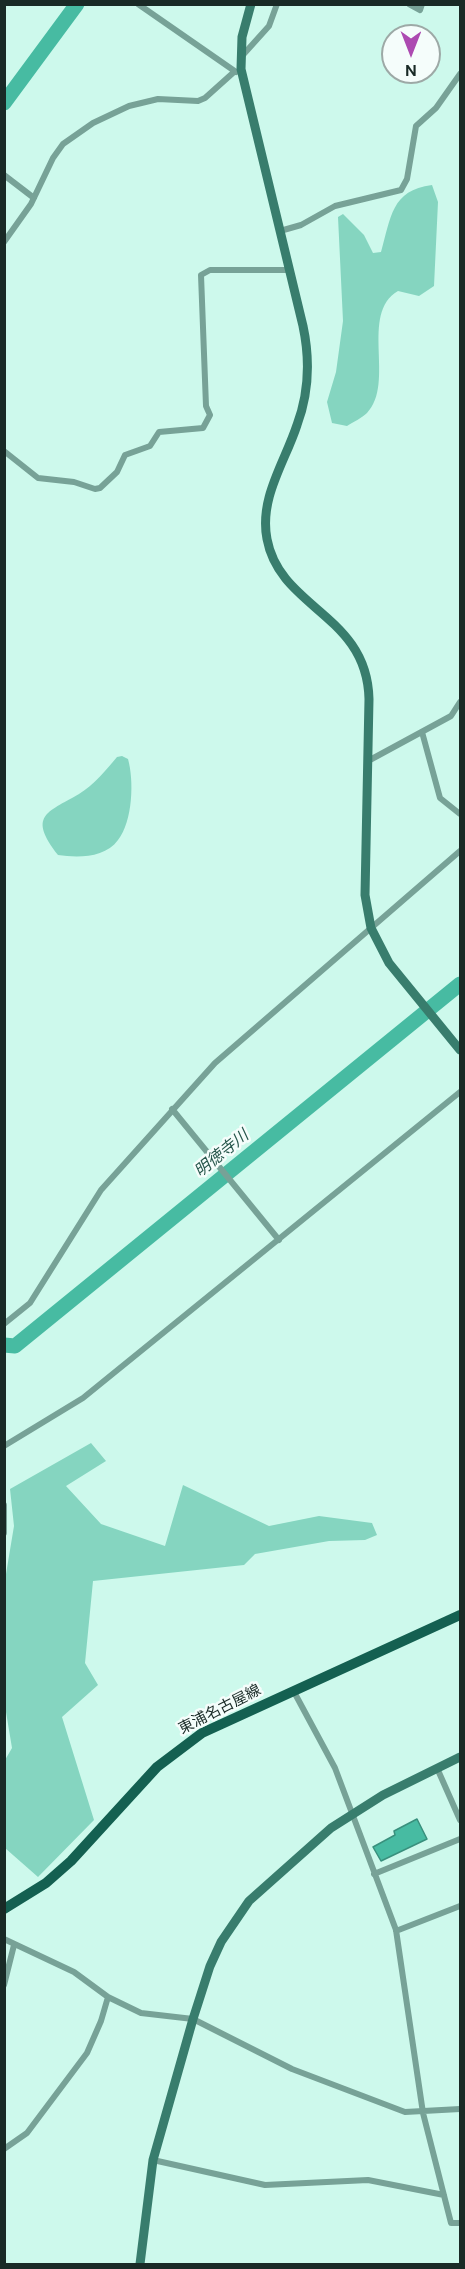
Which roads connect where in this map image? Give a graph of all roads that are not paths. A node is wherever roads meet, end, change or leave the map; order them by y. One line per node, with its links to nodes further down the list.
1 (138, 4): 7 (street)
2 (251, 4): 6 (street)
3 (277, 4): 6 (street)
4 (409, 4): 5 (street)
5 (422, 4)
6 (241, 56): 7 (street)
7 (238, 72): 10 (street); 11 (street)
8 (460, 74): 11 (street)
9 (4, 175): 10 (street)
10 (34, 198): 12 (street)
11 (280, 231): 13 (street)
12 (4, 242)
13 (290, 270): 14 (street); 17 (street)
14 (4, 451)
15 (460, 702): 16 (street)
16 (422, 732): 17 (street); 18 (street)
17 (368, 761): 20 (street)
18 (460, 814)
19 (460, 851): 20 (street)
20 (371, 928): 21 (street); 23 (street)
21 (460, 1050)
22 (460, 1092): 24 (street)
23 (172, 1109): 24 (street); 25 (street)
24 (279, 1240): 26 (street)
25 (4, 1323)
26 (4, 1446)
27 (4, 1505): 28 (street)
28 (4, 1533)
29 (460, 1615): 30 (main road, 東浦名古屋線)
30 (293, 1690): 33 (street); 38 (main road, 東浦名古屋線)
31 (460, 1757): 32 (street)
32 (437, 1768): 33 (street); 34 (street)
33 (353, 1812): 36 (street); 44 (street)
34 (460, 1820)
35 (460, 1839): 36 (street)
36 (374, 1874): 39 (street)
37 (460, 1906): 39 (street)
38 (4, 1909)
39 (396, 1931): 46 (street)
40 (4, 1939): 41 (street)
41 (14, 1945): 42 (street); 43 (street)
42 (4, 1985)
43 (108, 1997): 44 (street); 47 (street)
44 (193, 2019): 46 (street); 48 (street)
45 (460, 2109): 46 (street)
46 (423, 2113): 49 (street)
47 (4, 2149)
48 (153, 2160): 49 (street); 51 (street)
49 (444, 2195): 50 (street)
50 (460, 2223)
51 (140, 2265)

